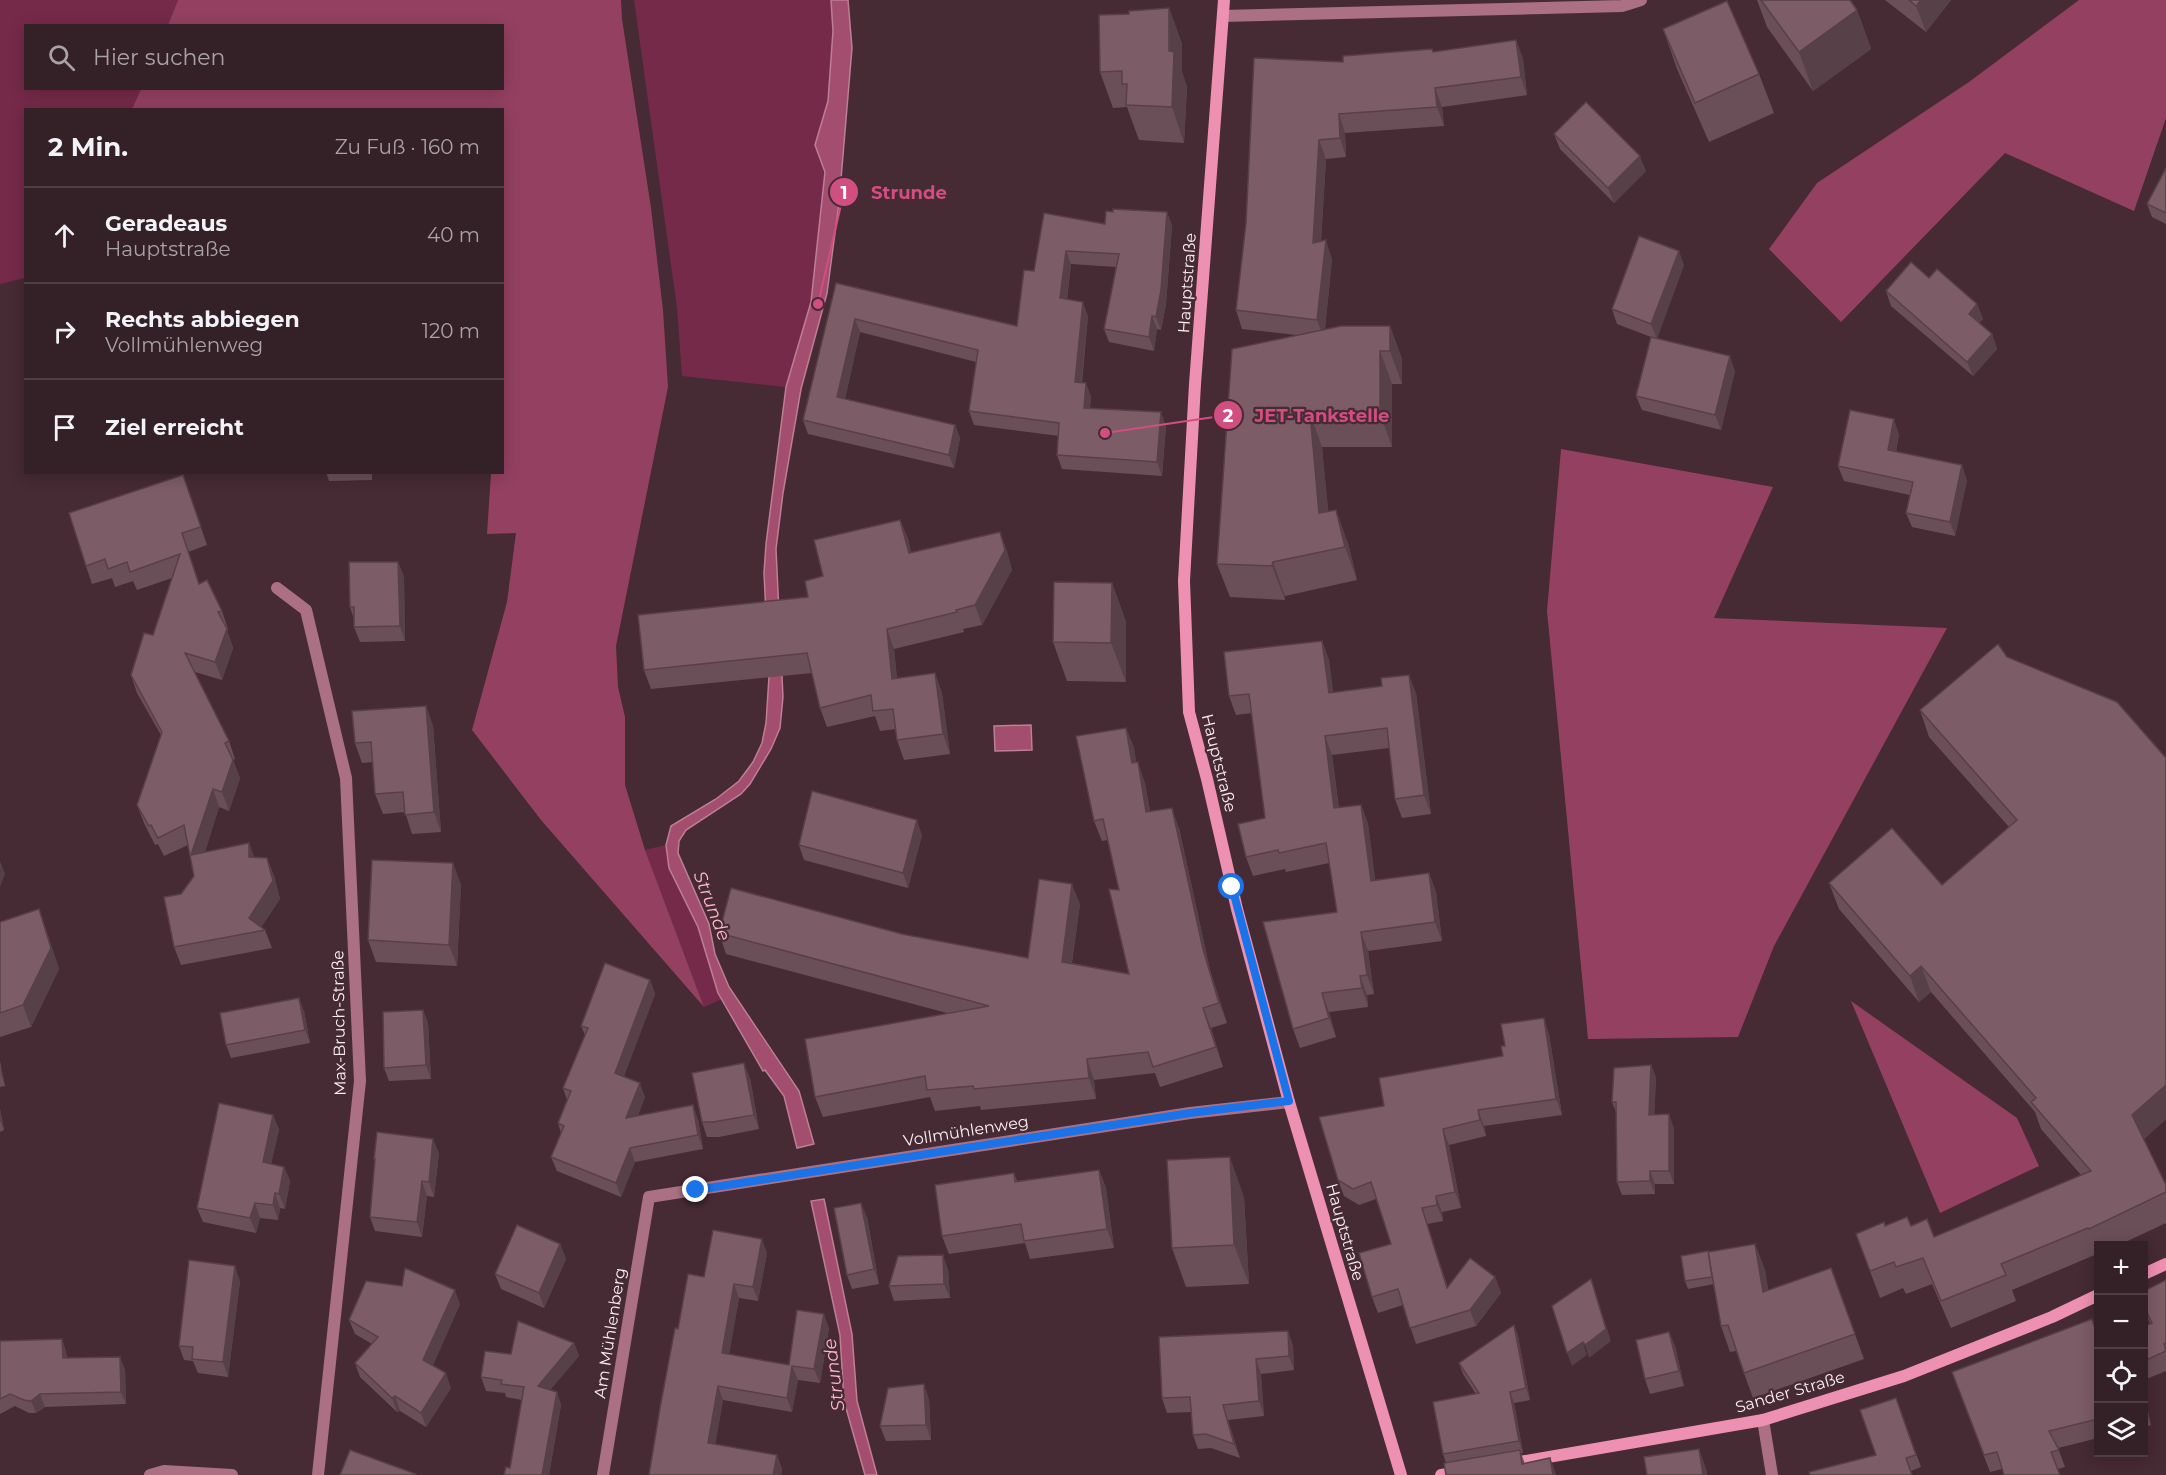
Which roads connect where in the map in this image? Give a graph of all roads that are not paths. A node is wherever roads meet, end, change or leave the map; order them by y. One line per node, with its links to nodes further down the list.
1 (1224, 0): 3 (main road, Hauptstraße)
2 (1641, 0): 3 (street)
3 (1223, 16): 5 (main road, Hauptstraße)
4 (277, 588): 15 (street, Max-Bruch-Straße)
5 (1289, 1101): 6 (street, Vollmühlenweg); 17 (main road, Hauptstraße)
6 (649, 1197): 16 (street, Am Mühlenberg)
7 (2166, 1264): 8 (main road)
8 (2148, 1272)
9 (2094, 1297): 10 (main road, Sander Straße)
10 (1763, 1420): 11 (main road, Sander Straße); 19 (street)
11 (1496, 1466)
12 (1474, 1470): 18 (main road)
13 (150, 1475): 14 (street)
14 (232, 1475)
15 (318, 1475)
16 (603, 1475)
17 (1401, 1475)
18 (1441, 1475)
19 (1772, 1475)

